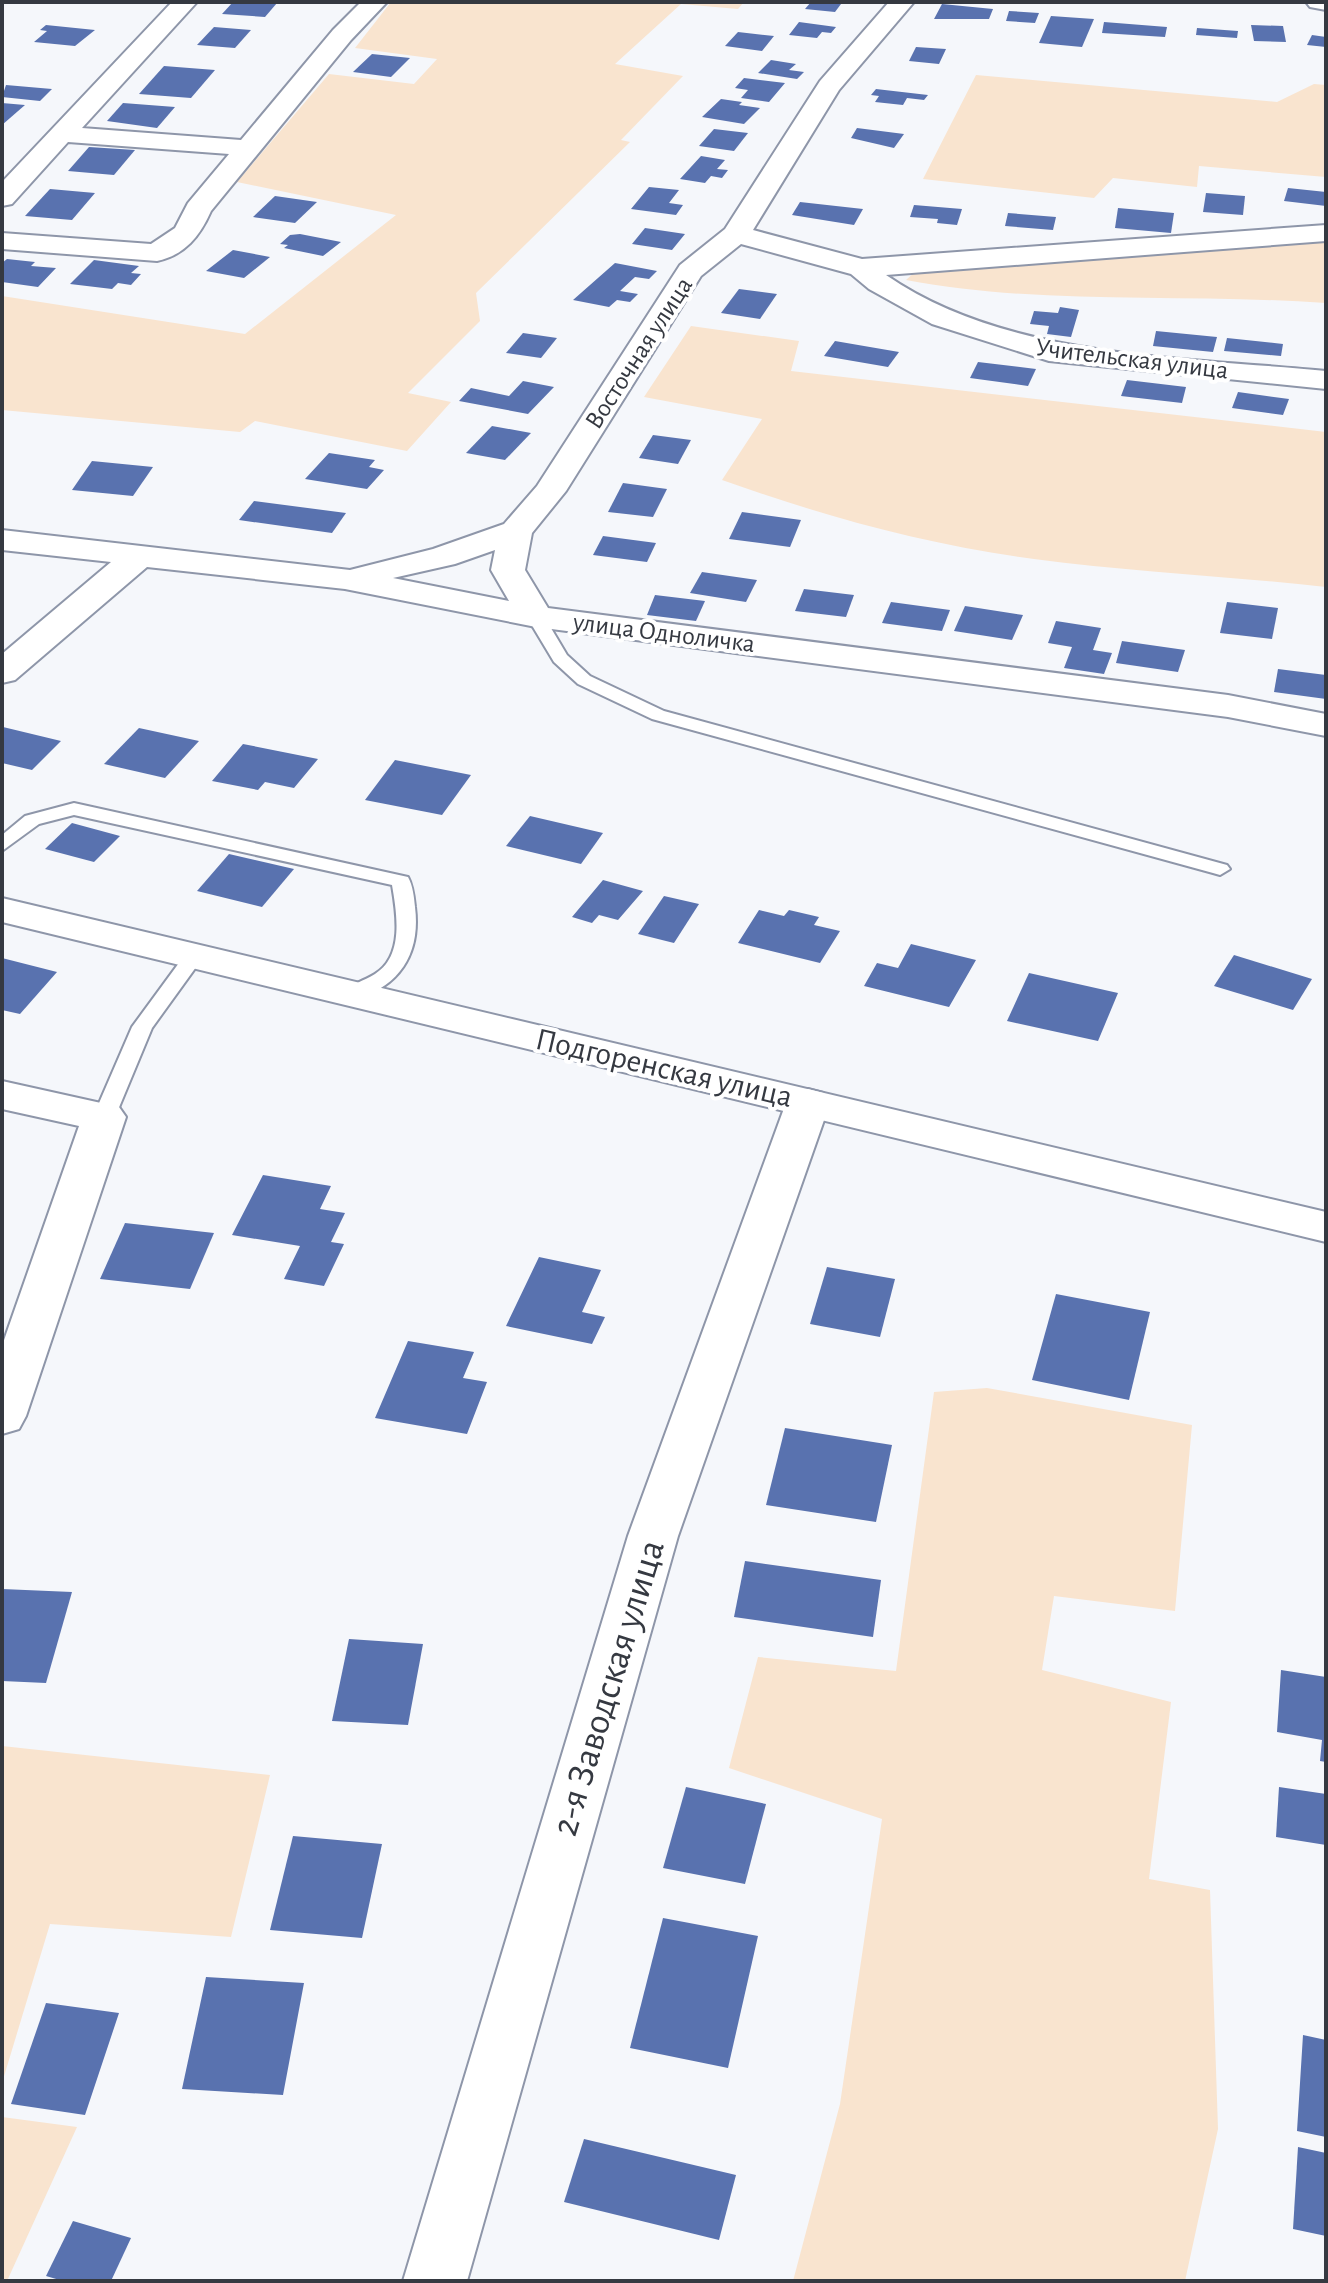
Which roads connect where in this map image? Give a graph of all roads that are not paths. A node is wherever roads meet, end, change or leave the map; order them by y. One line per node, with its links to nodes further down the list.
1 (185, 2): 6 (street)
2 (375, 2): 7 (street)
3 (902, 2): 10 (street, Восточная улица)
4 (1318, 2): 5 (street)
5 (1326, 3)
6 (61, 134): 7 (street); 8 (street)
7 (248, 148): 11 (street)
8 (2, 198)
9 (1326, 233): 12 (street, Учительская улица)
10 (736, 234): 12 (street, Учительская улица); 14 (street, Восточная улица)
11 (2, 241)
12 (861, 268): 13 (street, Учительская улица)
13 (1326, 380)
14 (516, 531): 17 (street); 18 (street)
15 (2, 540): 16 (street, улица Одноличка)
16 (138, 557): 17 (street, улица Одноличка); 19 (street)
17 (345, 579): 18 (street, улица Одноличка)
18 (536, 617): 20 (street, улица Одноличка); 22 (lane)
19 (2, 672)
20 (1326, 725)
21 (2, 845): 25 (lane)
22 (1220, 869)
23 (2, 910): 24 (street, Подгоренская улица)
24 (194, 956): 25 (street, Подгоренская улица); 28 (lane)
25 (352, 994): 27 (street, Подгоренская улица)
26 (2, 1095): 28 (street)
27 (808, 1103): 29 (street, Подгоренская улица); 31 (street, 2-я Заводская улица)
28 (104, 1117): 30 (street)
29 (1326, 1227)
30 (2, 1416)
31 (435, 2281)

